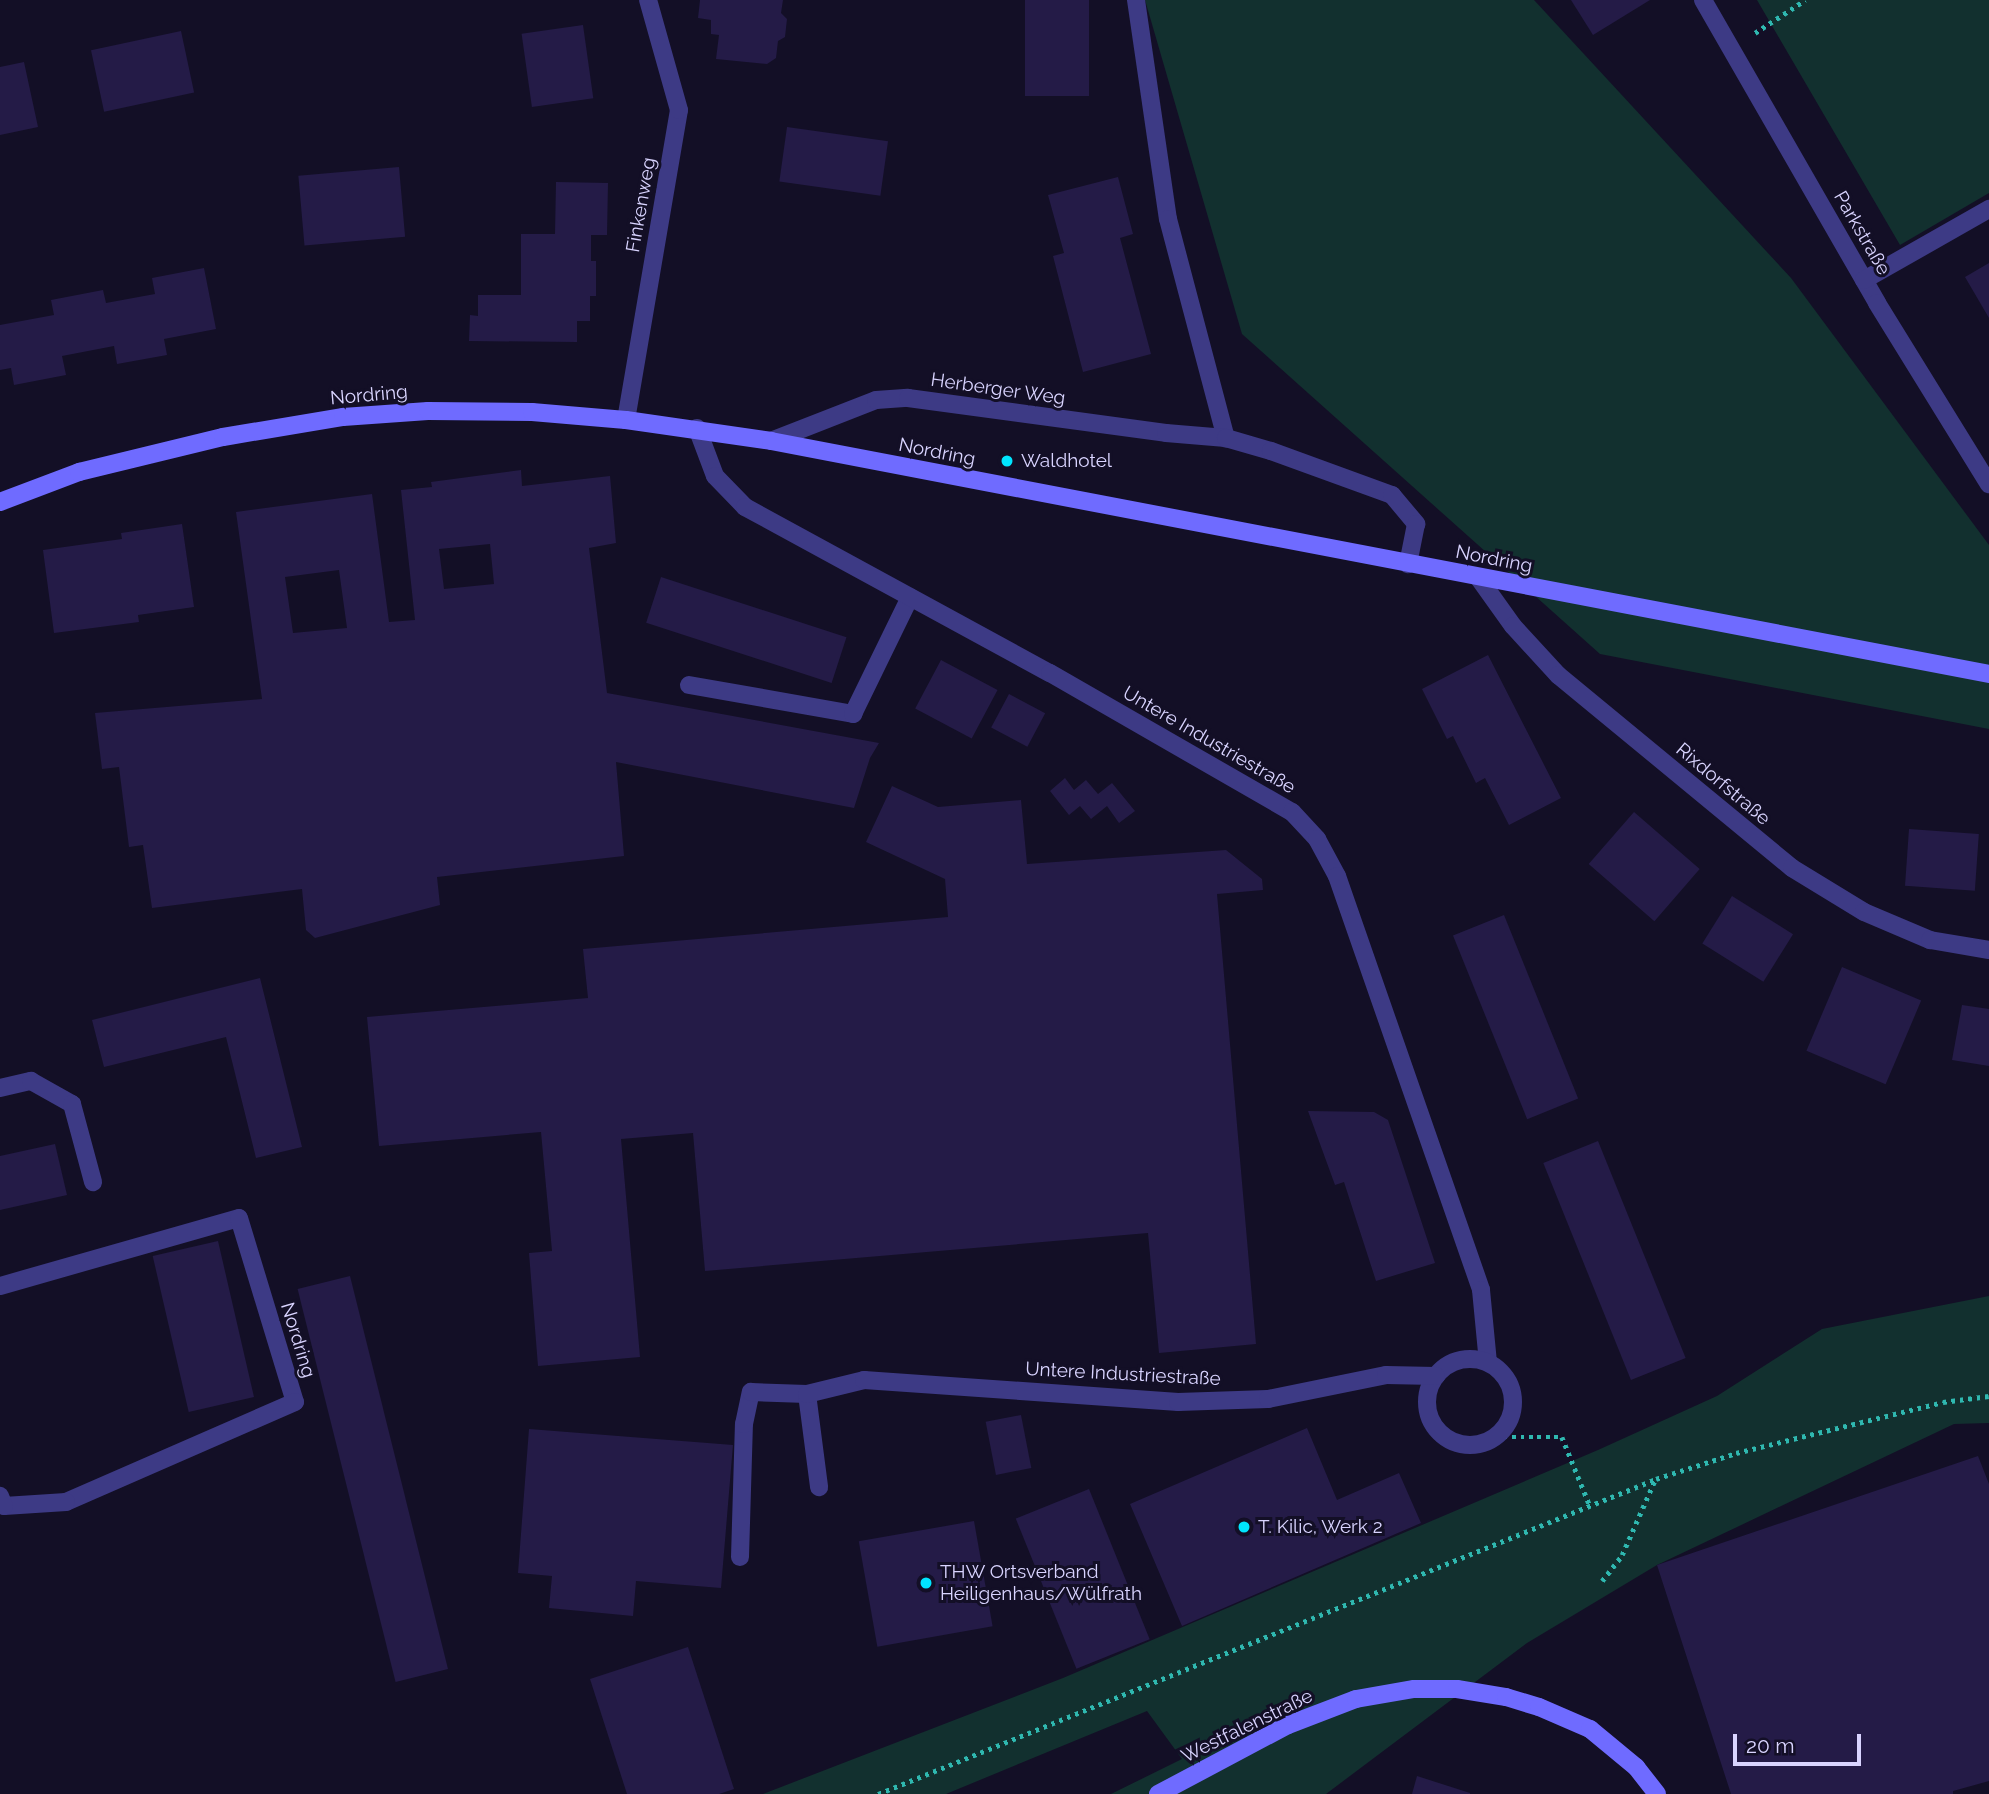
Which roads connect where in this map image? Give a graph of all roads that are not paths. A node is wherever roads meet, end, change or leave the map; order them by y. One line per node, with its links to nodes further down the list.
1 (648, 0): 6 (street, Finkenweg)
2 (1136, 0): 8 (street)
3 (1703, 0): 5 (street, Parkstraße)
4 (1989, 209): 5 (street)
5 (1864, 280): 10 (street, Parkstraße)
6 (626, 420): 7 (street, Nordring); 11 (street, Nordring)
7 (697, 428): 9 (street, Nordring); 14 (street, Untere Industriestraße)
8 (1226, 438): 9 (street, Herberger Weg); 12 (street, Herberger Weg)
9 (771, 441): 12 (street, Nordring)
10 (1989, 484)
11 (0, 502)
12 (1408, 564): 13 (street, Nordring)
13 (1478, 577): 15 (street, Nordring); 17 (street, Rixdorfstraße)
14 (910, 597): 16 (street); 21 (street, Untere Industriestraße)
15 (1989, 674)
16 (689, 685)
17 (1989, 950)
18 (0, 1088): 19 (street)
19 (93, 1182)
20 (0, 1286): 25 (street, Nordring)
21 (1488, 1363): 22 (street, Untere Industriestraße); 22 (street)
22 (1436, 1376): 23 (street, Untere Industriestraße)
23 (807, 1394): 24 (street); 26 (street, Untere Industriestraße)
24 (819, 1487)
25 (0, 1496)
26 (740, 1557)
27 (1158, 1794): 28 (street, Westfalenstraße)
28 (1657, 1794)

